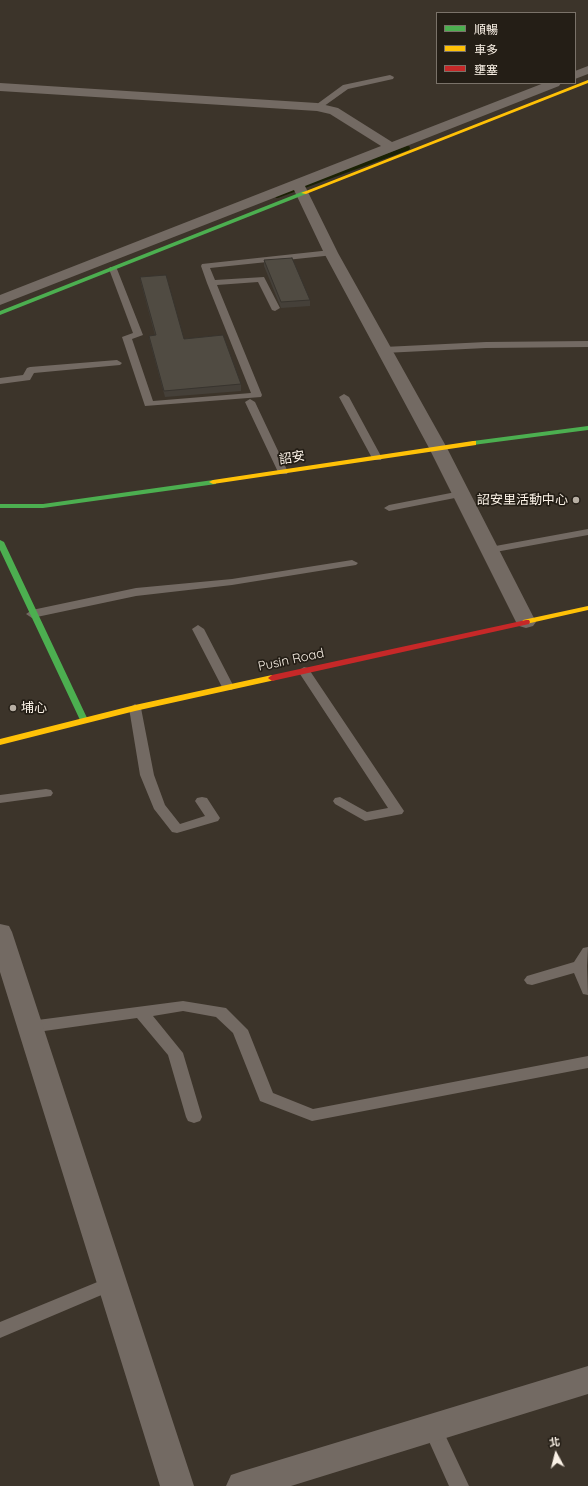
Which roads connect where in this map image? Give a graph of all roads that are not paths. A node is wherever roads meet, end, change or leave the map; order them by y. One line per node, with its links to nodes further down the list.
1 (588, 70): 2 (street)
2 (576, 75)
3 (390, 77): 7 (lane)
4 (588, 81): 9 (street)
5 (551, 84): 8 (street)
6 (0, 87): 7 (street)
7 (317, 107): 8 (street)
8 (391, 147): 9 (street)
9 (300, 189): 10 (street); 11 (street); 13 (street)
10 (330, 253): 12 (lane); 17 (street)
11 (113, 269): 12 (lane); 15 (street)
12 (212, 283): 14 (lane)
13 (0, 300)
14 (275, 308)
15 (0, 313)
16 (588, 344): 17 (lane)
17 (384, 350): 23 (street)
18 (117, 363): 19 (lane)
19 (0, 381)
20 (344, 397): 24 (lane)
21 (250, 402): 25 (lane)
22 (588, 428): 23 (street, 詔安)
23 (438, 448): 24 (street, 詔安); 26 (street)
24 (377, 458): 25 (street, 詔安)
25 (283, 472): 27 (street, 詔安)
26 (461, 494): 28 (lane); 31 (street)
27 (0, 506)
28 (389, 508)
29 (588, 532): 31 (lane)
30 (0, 542): 34 (street)
31 (490, 550): 35 (street)
32 (352, 563): 34 (lane)
33 (588, 608): 35 (street, Pusin Road)
34 (32, 614): 40 (street)
35 (526, 622): 37 (street, Pusin Road)
36 (198, 629): 38 (lane)
37 (304, 670): 38 (street, Pusin Road); 45 (lane)
38 (228, 687): 39 (street, Pusin Road)
39 (135, 708): 40 (street, Pusin Road); 44 (lane)
40 (84, 720): 41 (street, Pusin Road)
41 (0, 742)
42 (46, 794): 43 (lane)
43 (0, 799)
44 (202, 801)
45 (340, 801)
46 (0, 932): 52 (street)
47 (588, 952): 48 (lane)
48 (579, 966): 49 (lane); 50 (lane)
49 (532, 980)
50 (588, 990)
51 (141, 1012): 52 (lane); 53 (lane); 54 (lane)
52 (30, 1027): 55 (street)
53 (588, 1062)
54 (194, 1117)
55 (112, 1283): 56 (lane); 59 (street)
56 (0, 1330)
57 (588, 1380): 58 (street)
58 (432, 1428): 60 (street); 61 (lane)
59 (177, 1486)
60 (243, 1486)
61 (459, 1486)

